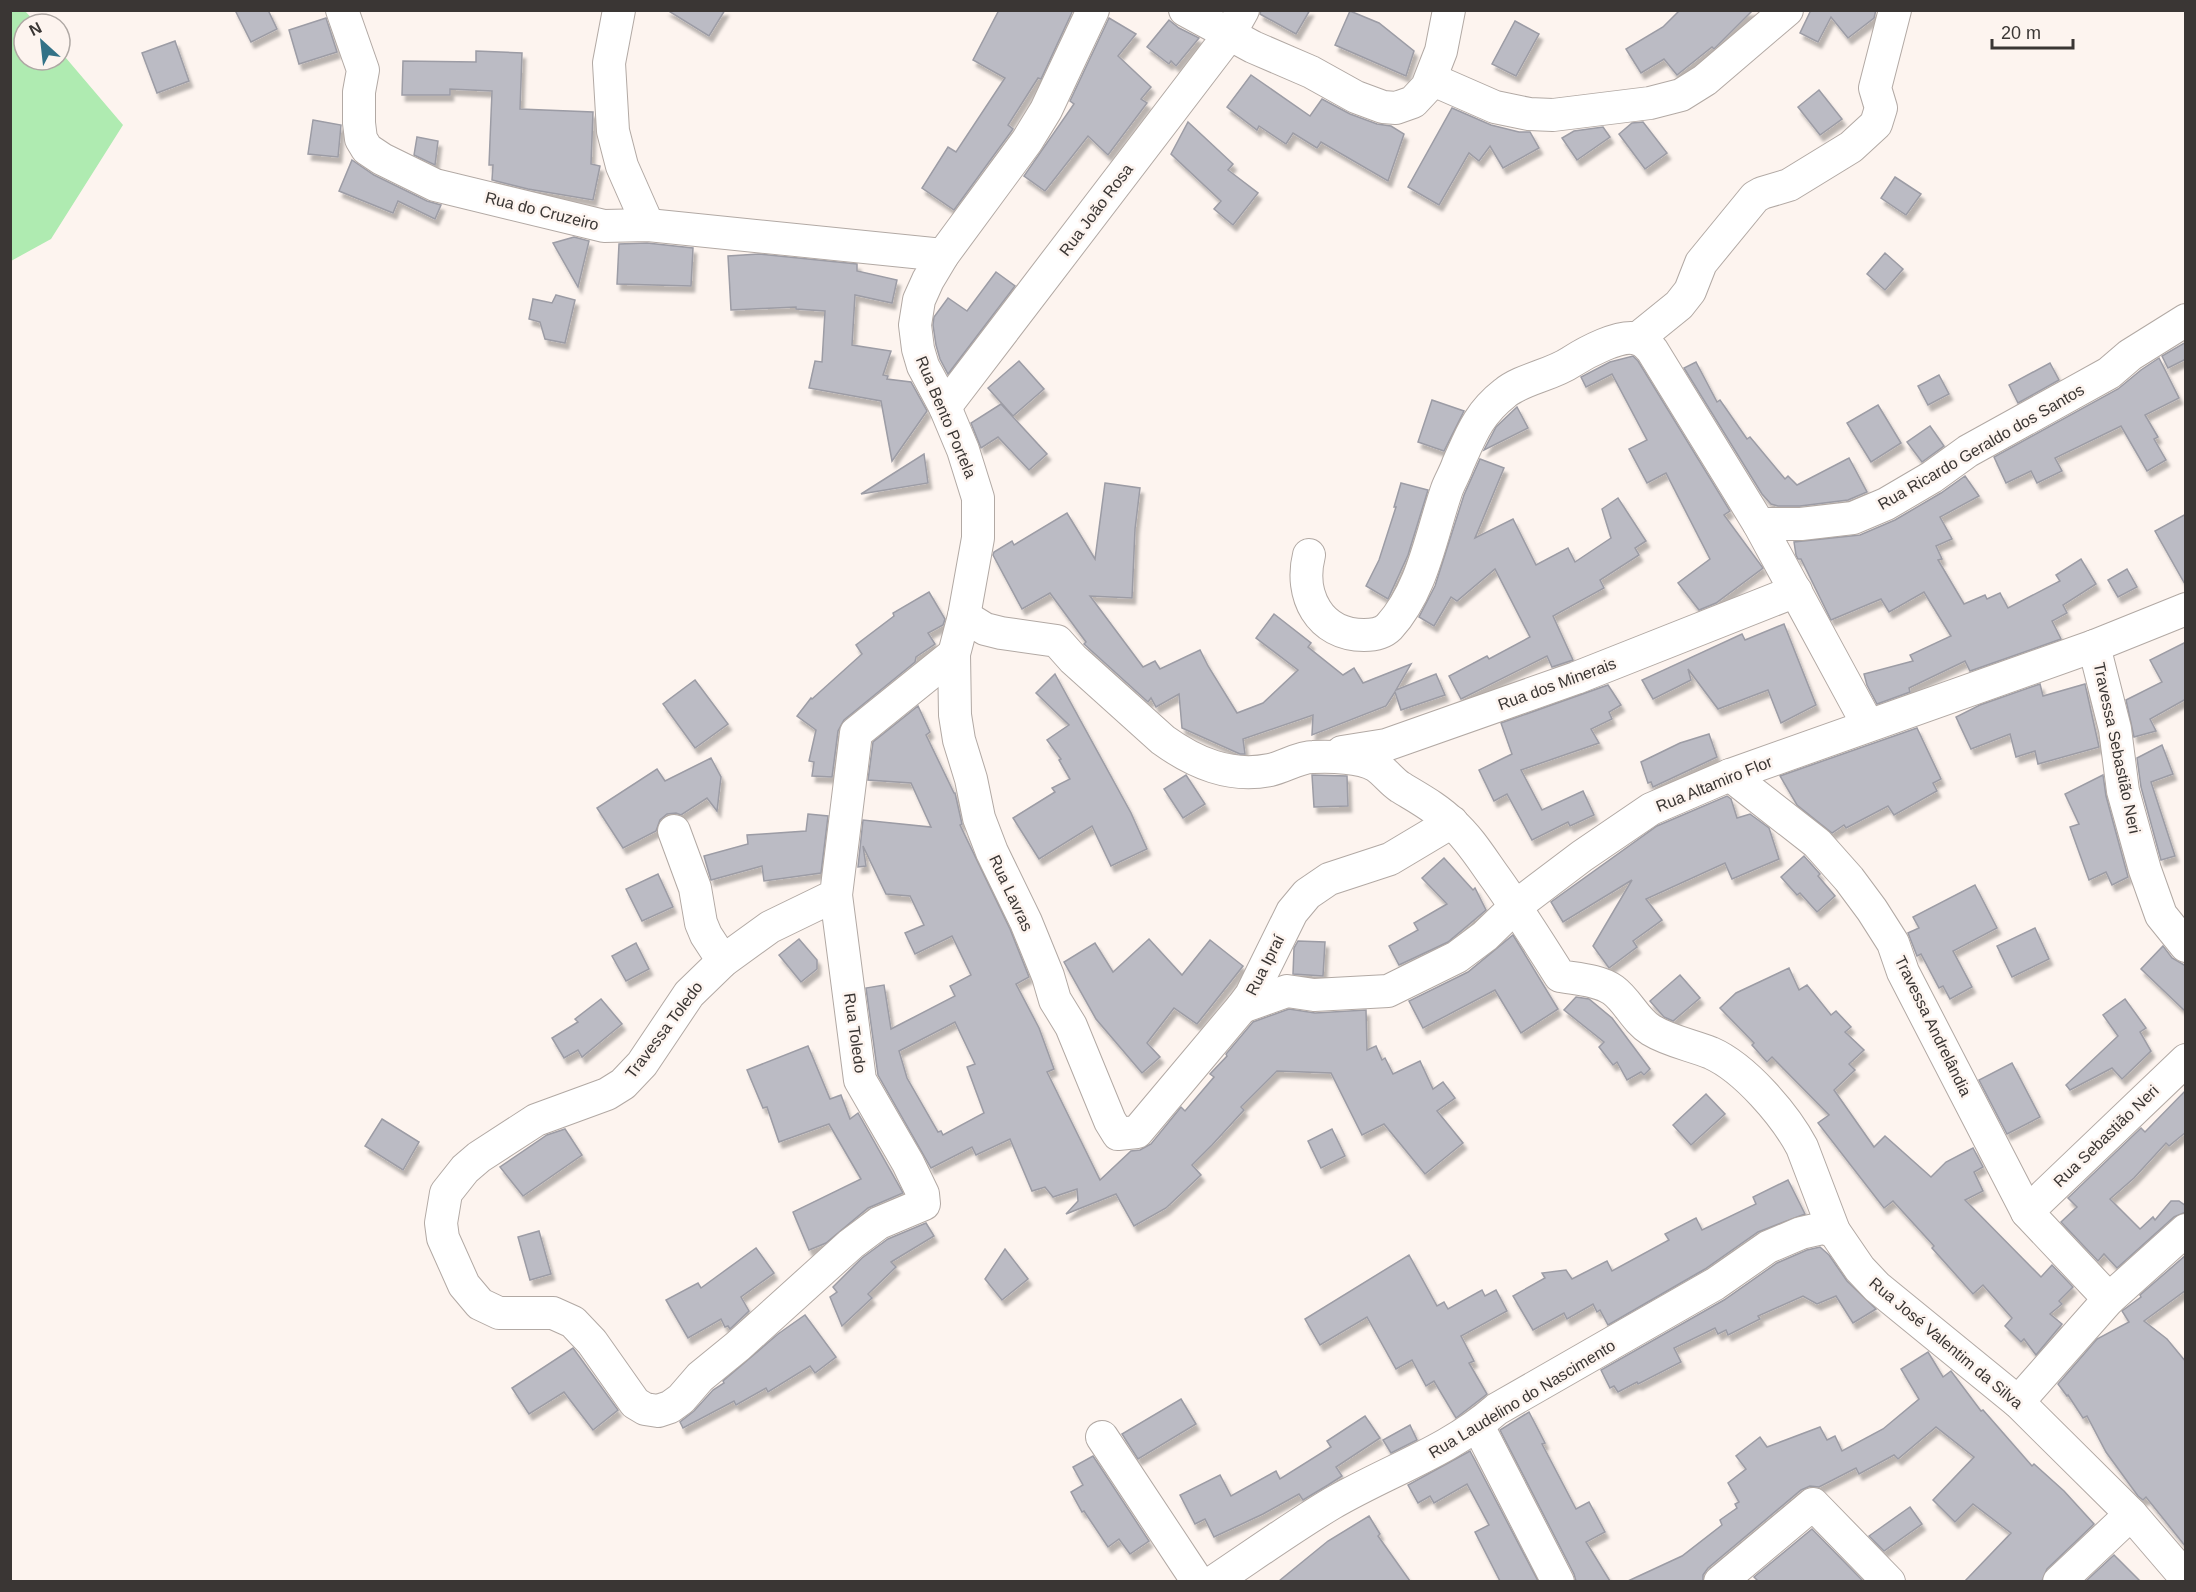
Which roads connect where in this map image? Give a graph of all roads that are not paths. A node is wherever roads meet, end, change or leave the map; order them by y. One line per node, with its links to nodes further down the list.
1 (342, 10): 12 (street, Rua do Cruzeiro)
2 (619, 10): 10 (street)
3 (1093, 10): 13 (street, Rua Bento Portela)
4 (1185, 10): 8 (street)
5 (1449, 10): 9 (street)
6 (1787, 10): 9 (street)
7 (1895, 10): 15 (street)
8 (1236, 23): 9 (street); 16 (street, Rua João Rosa)
9 (1431, 79)
10 (622, 166): 11 (street); 12 (street)
11 (648, 225): 12 (street, Rua do Cruzeiro); 13 (street, Rua do Cruzeiro)
12 (604, 226)
13 (943, 255): 16 (street, Rua Bento Portela)
14 (2186, 320): 17 (street, Rua Ricardo Geraldo dos Santos)
15 (1638, 339): 17 (street); 18 (street)
16 (945, 407): 21 (street, Rua Bento Portela)
17 (1759, 525): 19 (street)
18 (1309, 555)
19 (1796, 591): 24 (street); 25 (street, Rua dos Minerais)
20 (2184, 613): 22 (street, Rua Altamiro Flor)
21 (964, 615): 23 (street, Rua Bento Portela); 25 (street, Rua José Valentim da Silva)
22 (2094, 646): 24 (street, Rua Altamiro Flor); 31 (street, Travessa Sebastião Neri)
23 (954, 654): 29 (street, Rua Toledo); 35 (street, Rua Lavras)
24 (1868, 725): 26 (street, Rua Altamiro Flor)
25 (1311, 756): 27 (street, Rua José Valentim da Silva)
26 (1730, 775): 30 (street, Rua Altamiro Flor); 36 (street, Travessa Andrelândia)
27 (1452, 822): 30 (street, Rua José Valentim da Silva); 33 (street, Rua Ipraí)
28 (674, 831): 32 (street)
29 (836, 895): 32 (street, Travessa Toledo); 40 (street, Rua Toledo)
30 (1516, 906): 33 (street, Rua Altamiro Flor); 38 (street, Rua José Valentim da Silva)
31 (2186, 946)
32 (723, 961): 40 (street, Travessa Toledo)
33 (1242, 1007): 35 (street, Rua Ipraí)
34 (2186, 1060): 36 (street, Rua Sebastião Neri)
35 (1110, 1121)
36 (2027, 1212): 39 (street, Travessa Andrelândia)
37 (2186, 1230): 39 (street)
38 (1834, 1231): 41 (street, Rua José Valentim da Silva); 42 (street, Rua Laudelino do Nascimento)
39 (2109, 1299): 41 (street)
40 (681, 1399)
41 (2018, 1402): 44 (street, Rua José Valentim da Silva)
42 (1478, 1426): 47 (street, Rua Laudelino do Nascimento); 48 (street)
43 (1102, 1437): 46 (street)
44 (2131, 1514): 45 (street, Rua José Valentim da Silva); 51 (street)
45 (2186, 1578)
46 (1198, 1581)
47 (1213, 1581)
48 (1558, 1581)
49 (1720, 1581): 50 (street)
50 (1888, 1581)
51 (2059, 1581)

